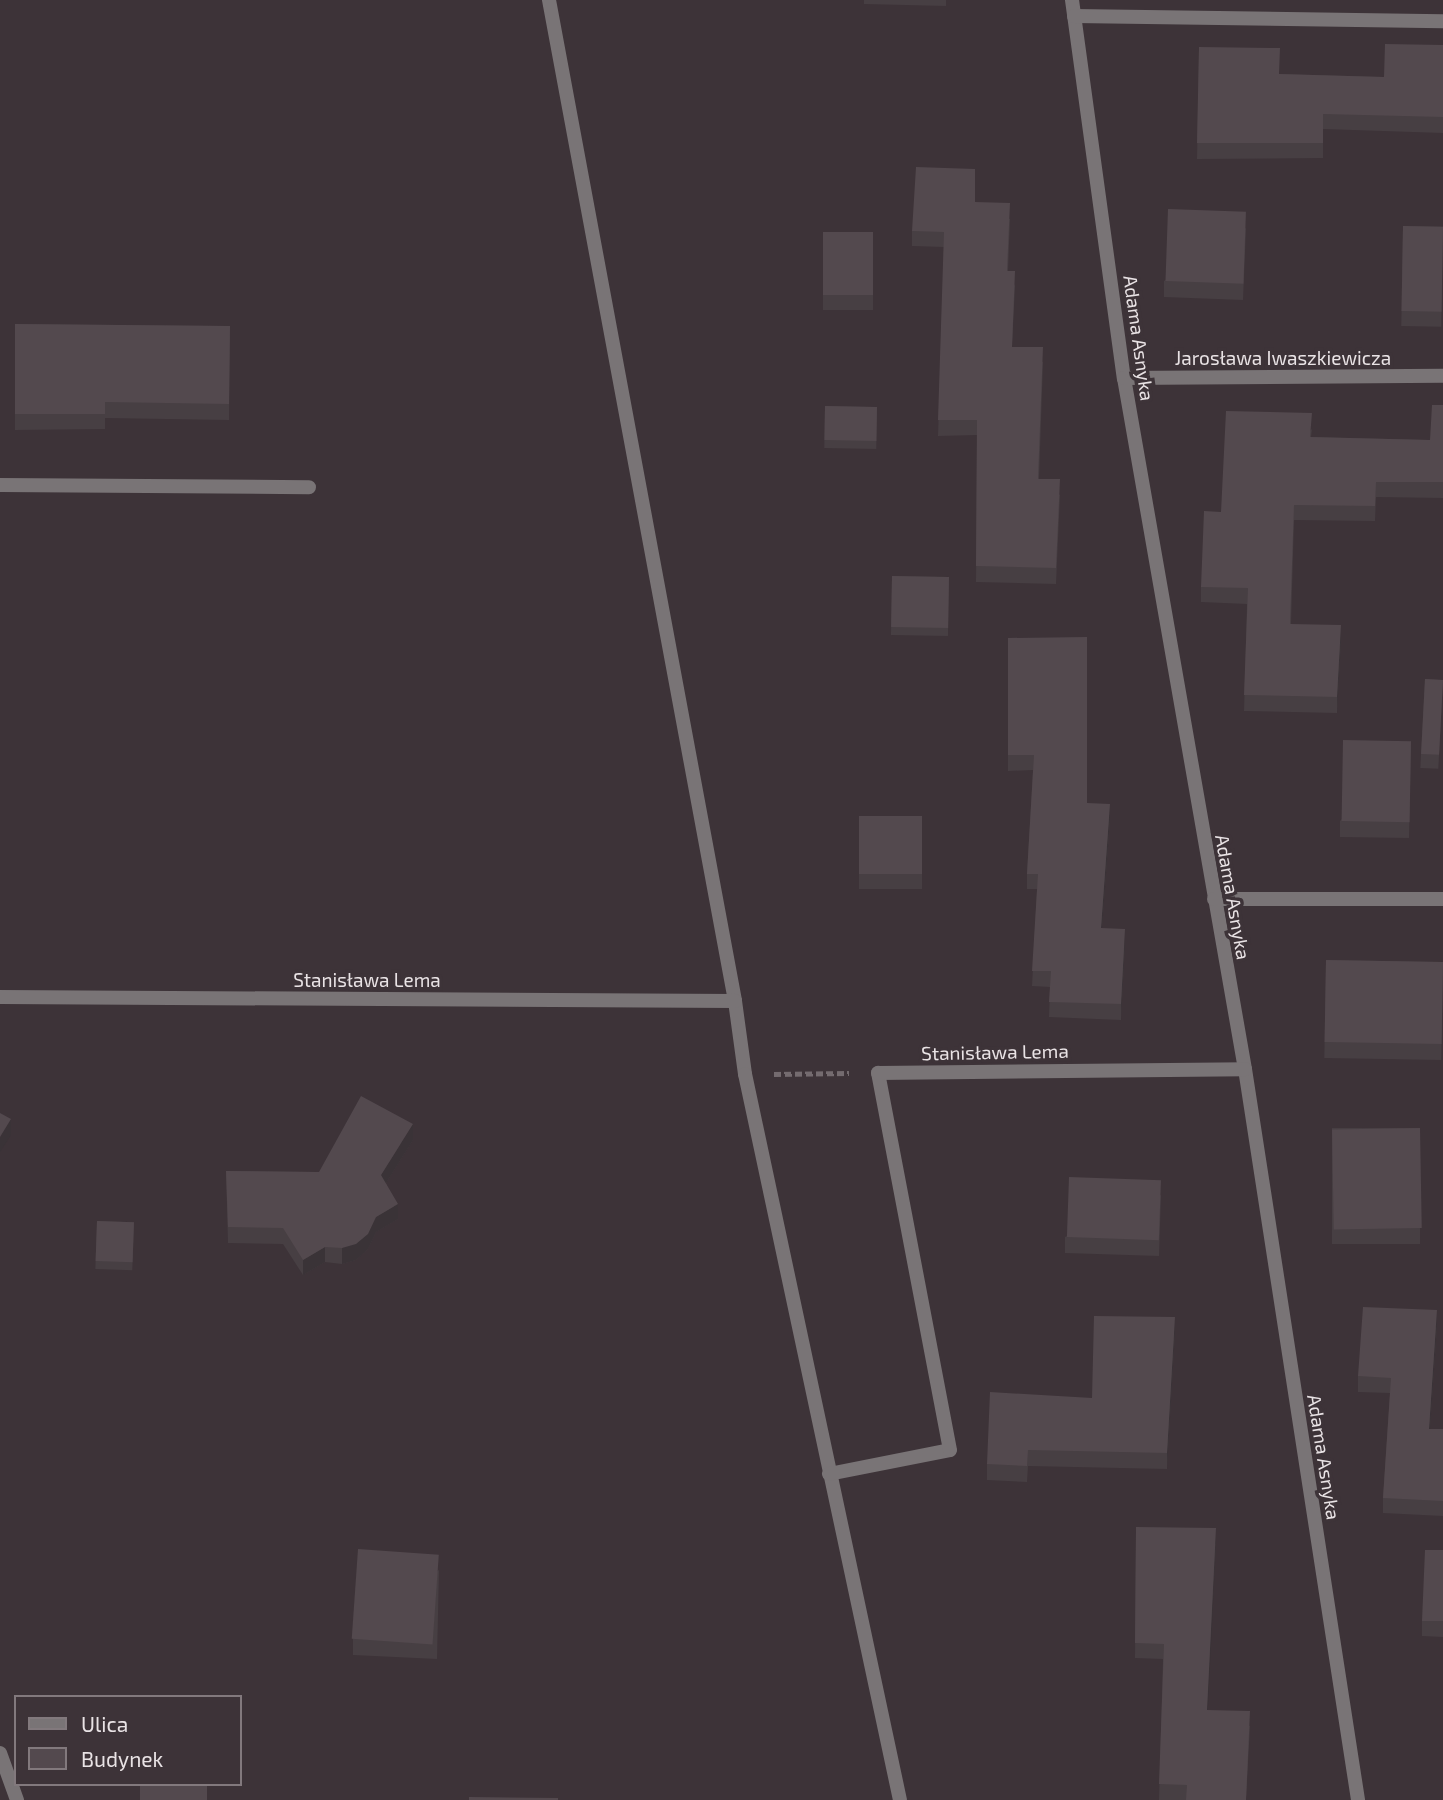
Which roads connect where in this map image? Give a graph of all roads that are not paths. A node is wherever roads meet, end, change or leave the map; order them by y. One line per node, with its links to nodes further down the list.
1 (549, 0): 12 (street)
2 (1072, 0): 3 (street, Adama Asnyka)
3 (1074, 16): 4 (street); 6 (street, Adama Asnyka)
4 (1443, 20)
5 (1443, 376): 6 (street, Jarosława Iwaszkiewicza)
6 (1124, 378): 9 (street, Adama Asnyka)
7 (0, 485): 8 (street)
8 (309, 487)
9 (1214, 899): 10 (street); 13 (street, Adama Asnyka)
10 (1443, 899)
11 (0, 997): 12 (street, Stanisława Lema)
12 (735, 1002): 14 (street)
13 (1245, 1069): 14 (street, Stanisława Lema); 18 (street, Adama Asnyka)
14 (829, 1474): 17 (street)
15 (0, 1753): 16 (street)
16 (18, 1800)
17 (900, 1800)
18 (1359, 1800)

